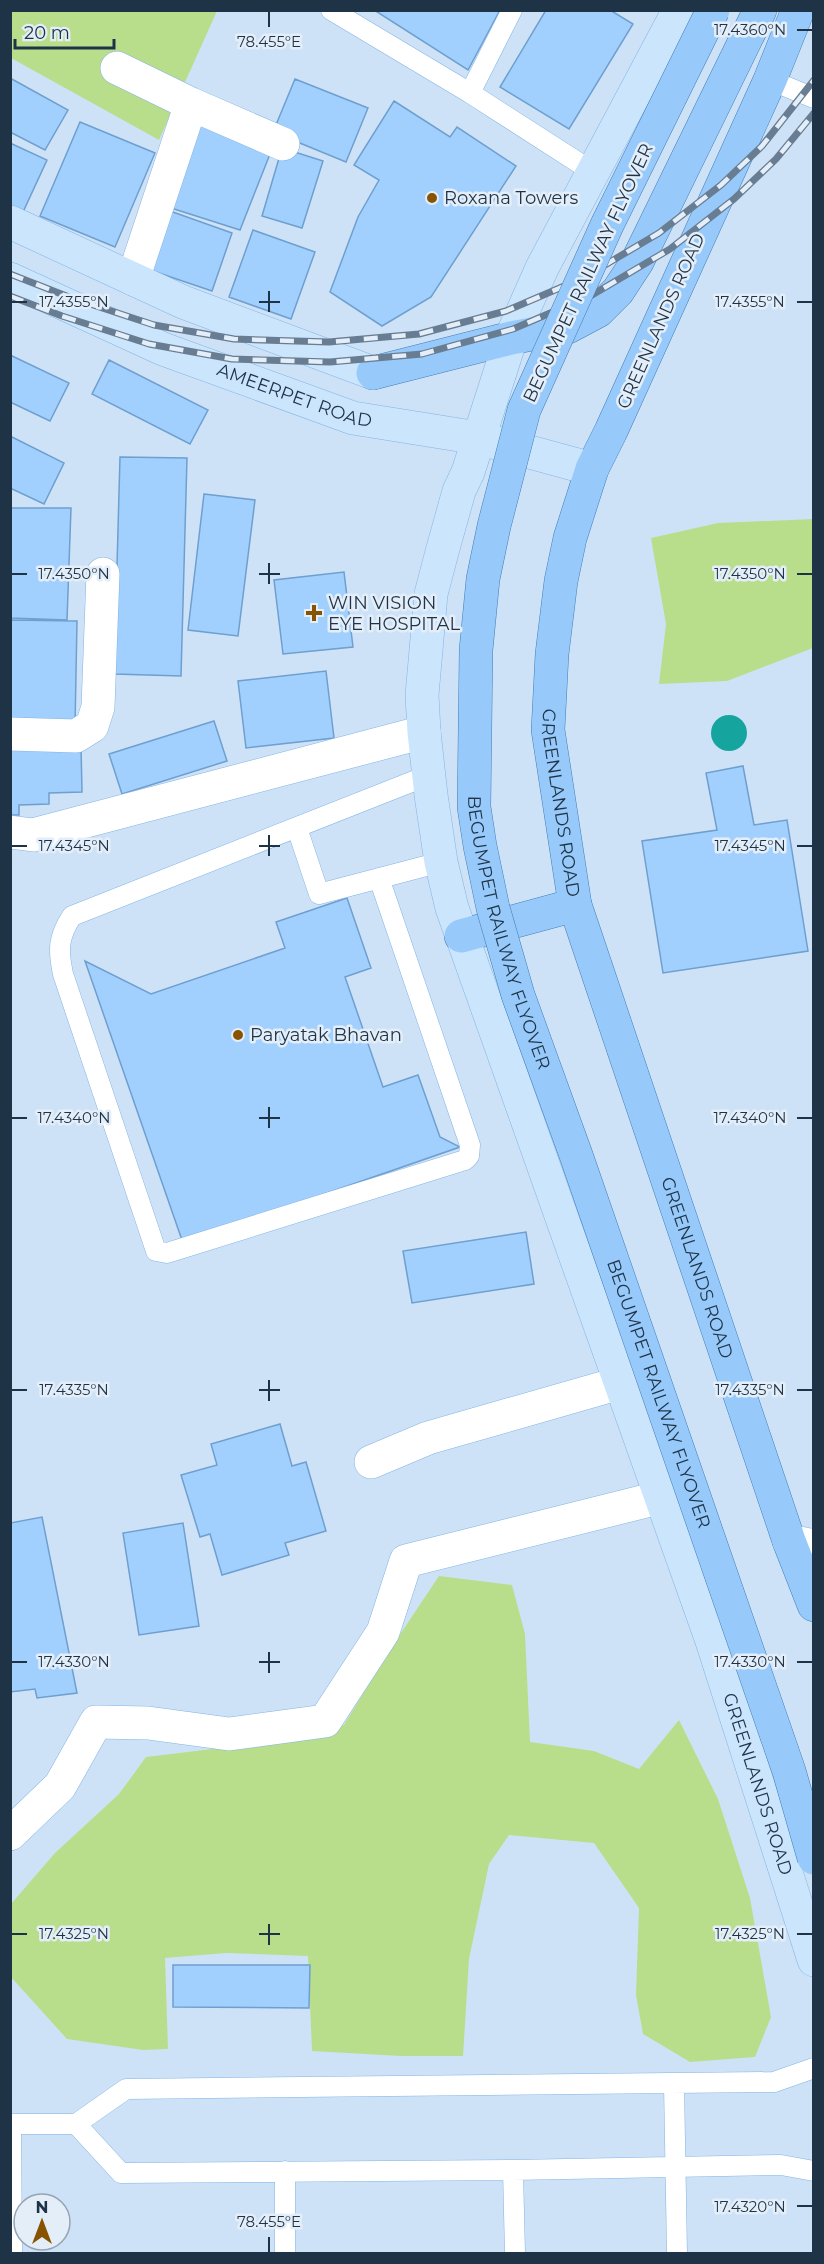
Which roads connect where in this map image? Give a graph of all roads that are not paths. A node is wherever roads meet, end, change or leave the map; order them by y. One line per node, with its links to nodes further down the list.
1 (331, 10): 9 (lane)
2 (512, 10): 9 (lane)
3 (679, 10): 13 (street, GREENLANDS ROAD)
4 (713, 10): 37 (main road, BEGUMPET RAILWAY FLYOVER, bridge)
5 (760, 10): 17 (main road)
6 (798, 10): 8 (main road, GREENLANDS ROAD)
7 (117, 68): 11 (street)
8 (770, 80): 10 (lane); 20 (main road, GREENLANDS ROAD)
9 (470, 93): 13 (lane)
10 (813, 98)
11 (191, 104): 12 (street); 16 (street)
12 (283, 144)
13 (593, 172): 17 (street, GREENLANDS ROAD)
14 (10, 222): 16 (street)
15 (10, 279): 19 (street, AMEERPET ROAD)
16 (134, 279): 18 (street)
17 (511, 338): 18 (main road); 19 (street, GREENLANDS ROAD)
18 (373, 374)
19 (478, 438): 20 (street, AMEERPET ROAD); 22 (street, GREENLANDS ROAD)
20 (592, 469): 29 (main road, GREENLANDS ROAD)
21 (103, 574): 23 (street)
22 (424, 732): 24 (street, GREENLANDS ROAD); 26 (street)
23 (10, 734)
24 (429, 775): 25 (lane); 27 (street, GREENLANDS ROAD)
25 (297, 828): 28 (lane); 28 (lane)
26 (10, 832)
27 (441, 862): 28 (lane); 30 (street, GREENLANDS ROAD)
28 (379, 878)
29 (575, 905): 30 (main road); 34 (main road, GREENLANDS ROAD)
30 (462, 936): 31 (street, GREENLANDS ROAD)
31 (620, 1383): 32 (street); 33 (street, GREENLANDS ROAD)
32 (371, 1462)
33 (662, 1497): 36 (street); 38 (street, GREENLANDS ROAD)
34 (801, 1543): 35 (main road, GREENLANDS ROAD)
35 (813, 1605)
36 (10, 1834)
37 (813, 1858)
38 (813, 1960)
39 (813, 2068): 40 (lane)
40 (674, 2084): 42 (lane); 43 (lane)
41 (11, 2124): 42 (lane); 47 (lane)
42 (76, 2124): 45 (lane)
43 (675, 2168): 44 (lane); 46 (lane); 50 (lane)
44 (513, 2170): 45 (lane); 49 (lane)
45 (285, 2171): 48 (lane)
46 (813, 2171)
47 (12, 2253)
48 (285, 2253)
49 (515, 2253)
50 (677, 2253)

